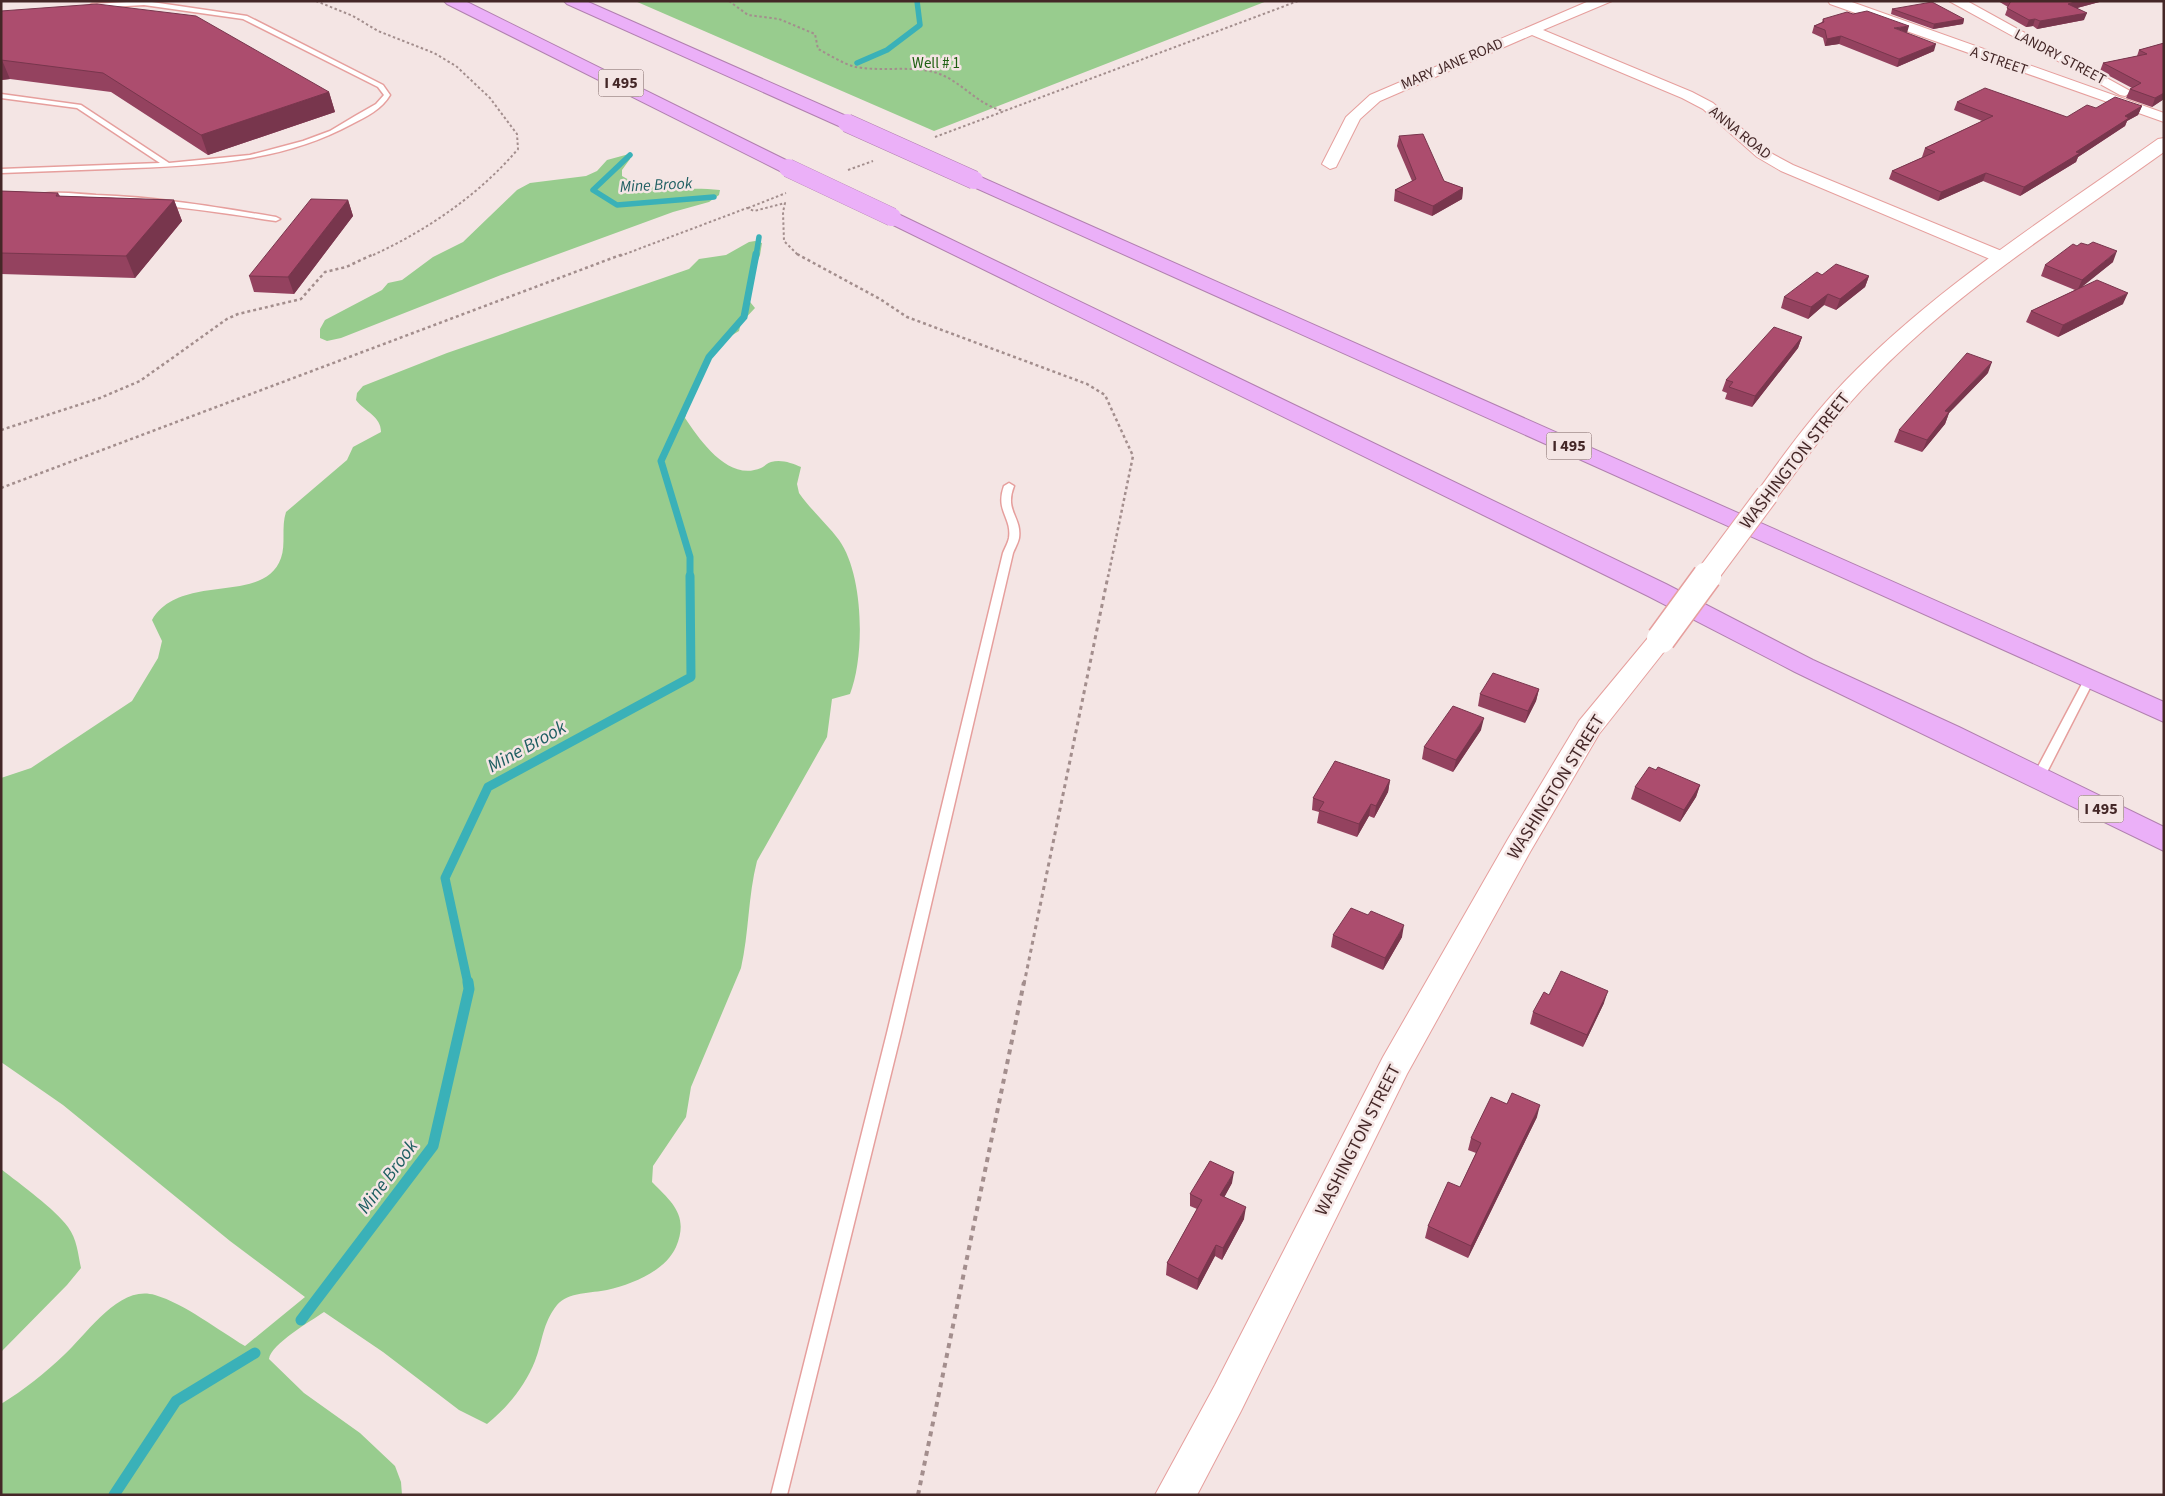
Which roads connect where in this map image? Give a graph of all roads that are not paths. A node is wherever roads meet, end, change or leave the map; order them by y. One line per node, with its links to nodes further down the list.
1 (452, 1): 23 (highway, I 495, bridge)
2 (572, 1): 21 (highway, I 495, bridge)
3 (1605, 1): 9 (street, MARY JANE ROAD)
4 (1834, 1): 8 (street, A STREET)
5 (1870, 1): 8 (street)
6 (1956, 1): 11 (street, LANDRY STREET)
7 (87, 7): 15 (lane)
8 (1854, 8): 12 (street, A STREET)
9 (1532, 30): 14 (street, MARY JANE ROAD); 19 (street, ANNA ROAD)
10 (1, 96): 15 (lane)
11 (2164, 113)
12 (2164, 118)
13 (2164, 143): 19 (main road, WASHINGTON STREET)
14 (1330, 164)
15 (168, 165): 16 (lane)
16 (1, 171)
17 (33, 196): 18 (lane)
18 (276, 219)
19 (2003, 258): 26 (main road, WASHINGTON STREET, bridge)
20 (1009, 486): 25 (lane)
21 (2089, 680): 22 (highway, I 495); 23 (lane)
22 (2164, 713)
23 (2038, 778): 24 (highway, I 495)
24 (2164, 840)
25 (779, 1495)
26 (1174, 1495)

